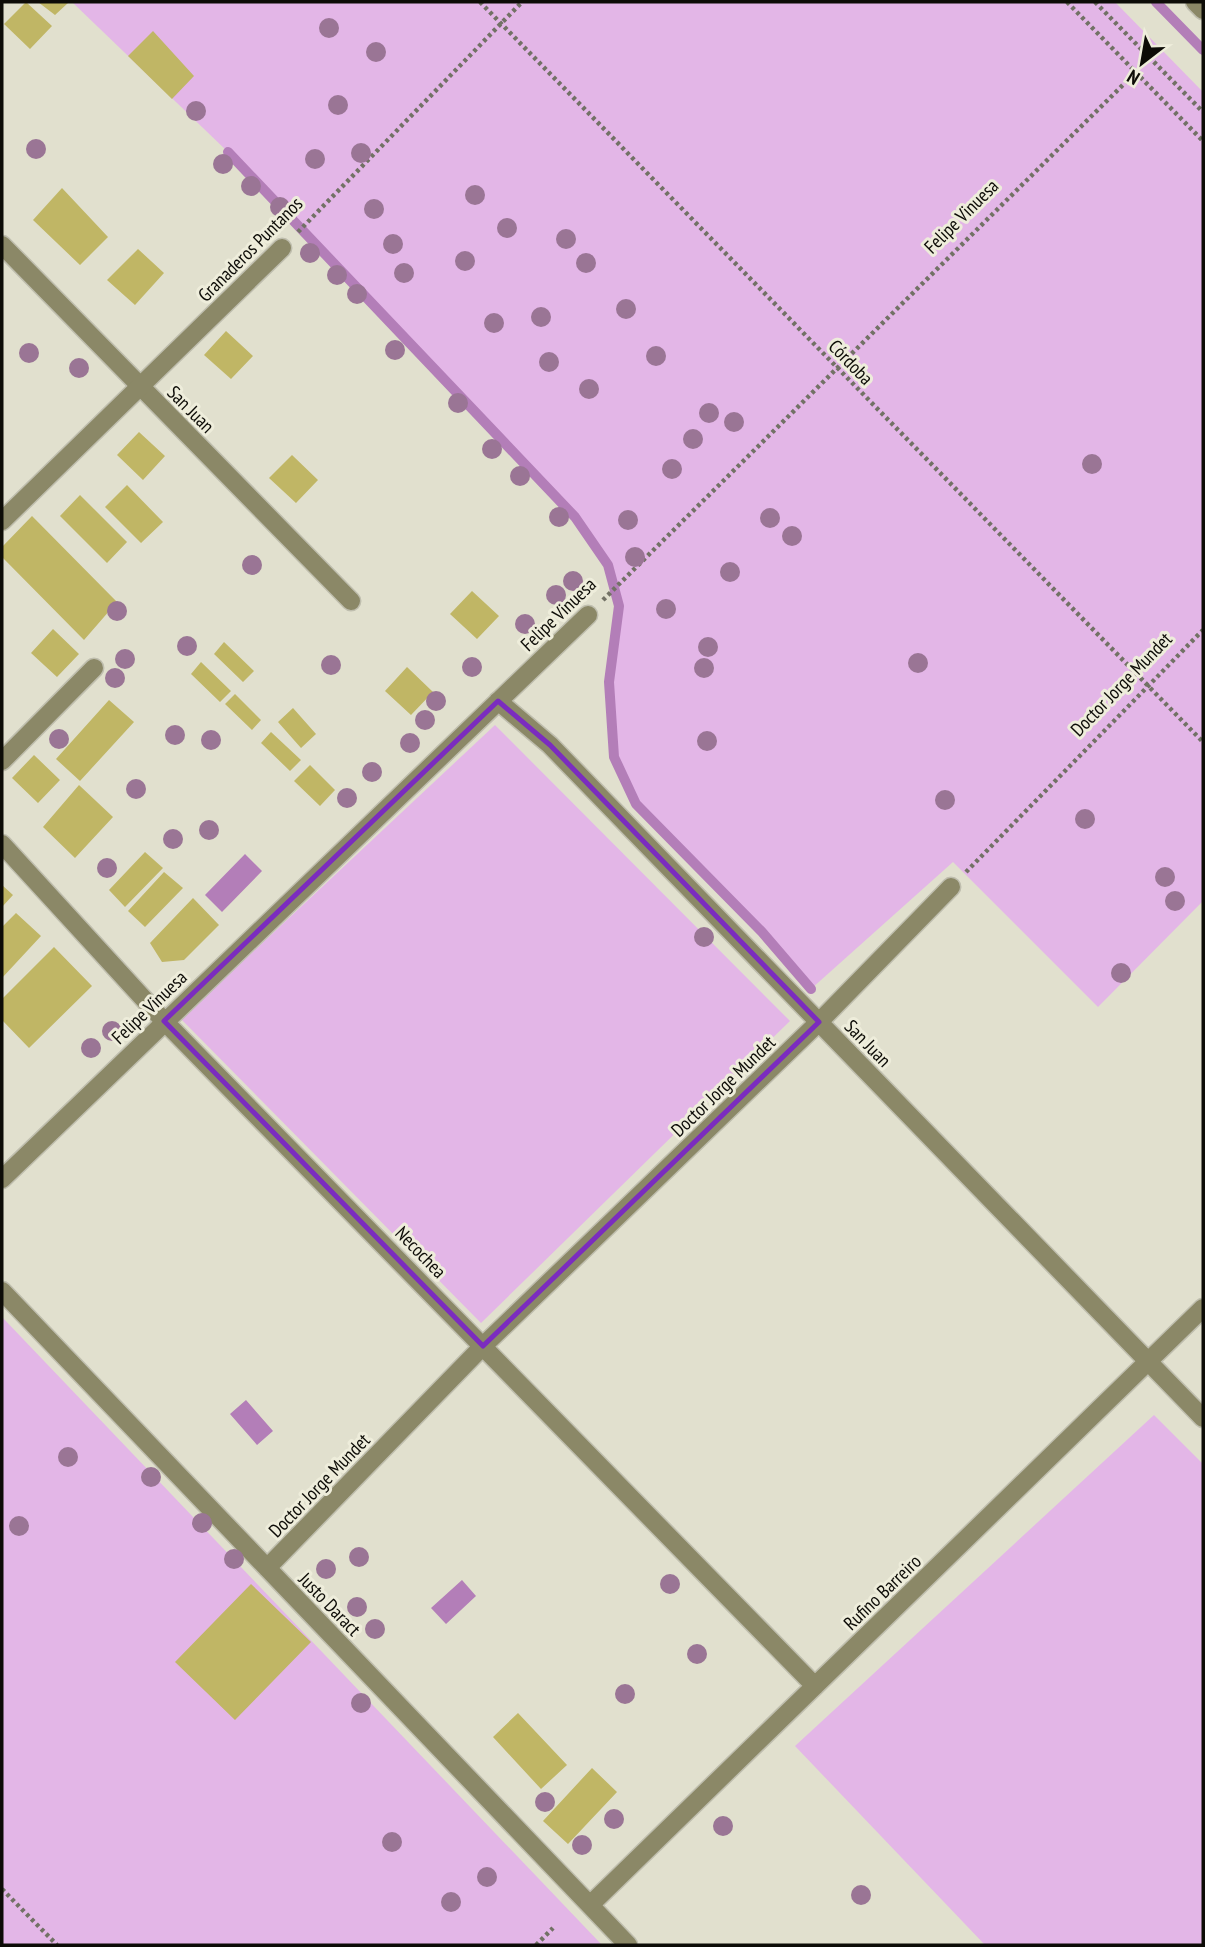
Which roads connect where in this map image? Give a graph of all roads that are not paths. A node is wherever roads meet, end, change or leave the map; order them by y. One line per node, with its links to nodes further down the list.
1 (1195, 2): 2 (street)
2 (1203, 10)
3 (2, 245): 5 (street, San Juan)
4 (282, 248): 5 (street, Granaderos Puntanos)
5 (140, 387): 6 (street, Granaderos Puntanos); 7 (street, San Juan)
6 (2, 521)
7 (351, 601)
8 (588, 615): 10 (street, Felipe Vinuesa)
9 (94, 668): 11 (street)
10 (498, 701): 14 (street, Felipe Vinuesa); 15 (street, San Juan)
11 (2, 761)
12 (2, 844): 14 (street, Necochea)
13 (951, 887): 15 (street, Doctor Jorge Mundet)
14 (164, 1021): 16 (street, Felipe Vinuesa); 19 (street, Necochea)
15 (819, 1022): 19 (street, Doctor Jorge Mundet); 20 (street, San Juan)
16 (2, 1179)
17 (2, 1291): 22 (street, Justo Daract)
18 (1203, 1308): 20 (street, Rufino Barreiro)
19 (483, 1346): 22 (street, Doctor Jorge Mundet); 23 (street, Necochea)
20 (1147, 1363): 21 (street, San Juan); 23 (street, Rufino Barreiro)
21 (1203, 1418)
22 (267, 1568): 24 (street, Justo Daract)
23 (815, 1686): 24 (street, Rufino Barreiro)
24 (590, 1905): 25 (street, Justo Daract)
25 (628, 1945)

